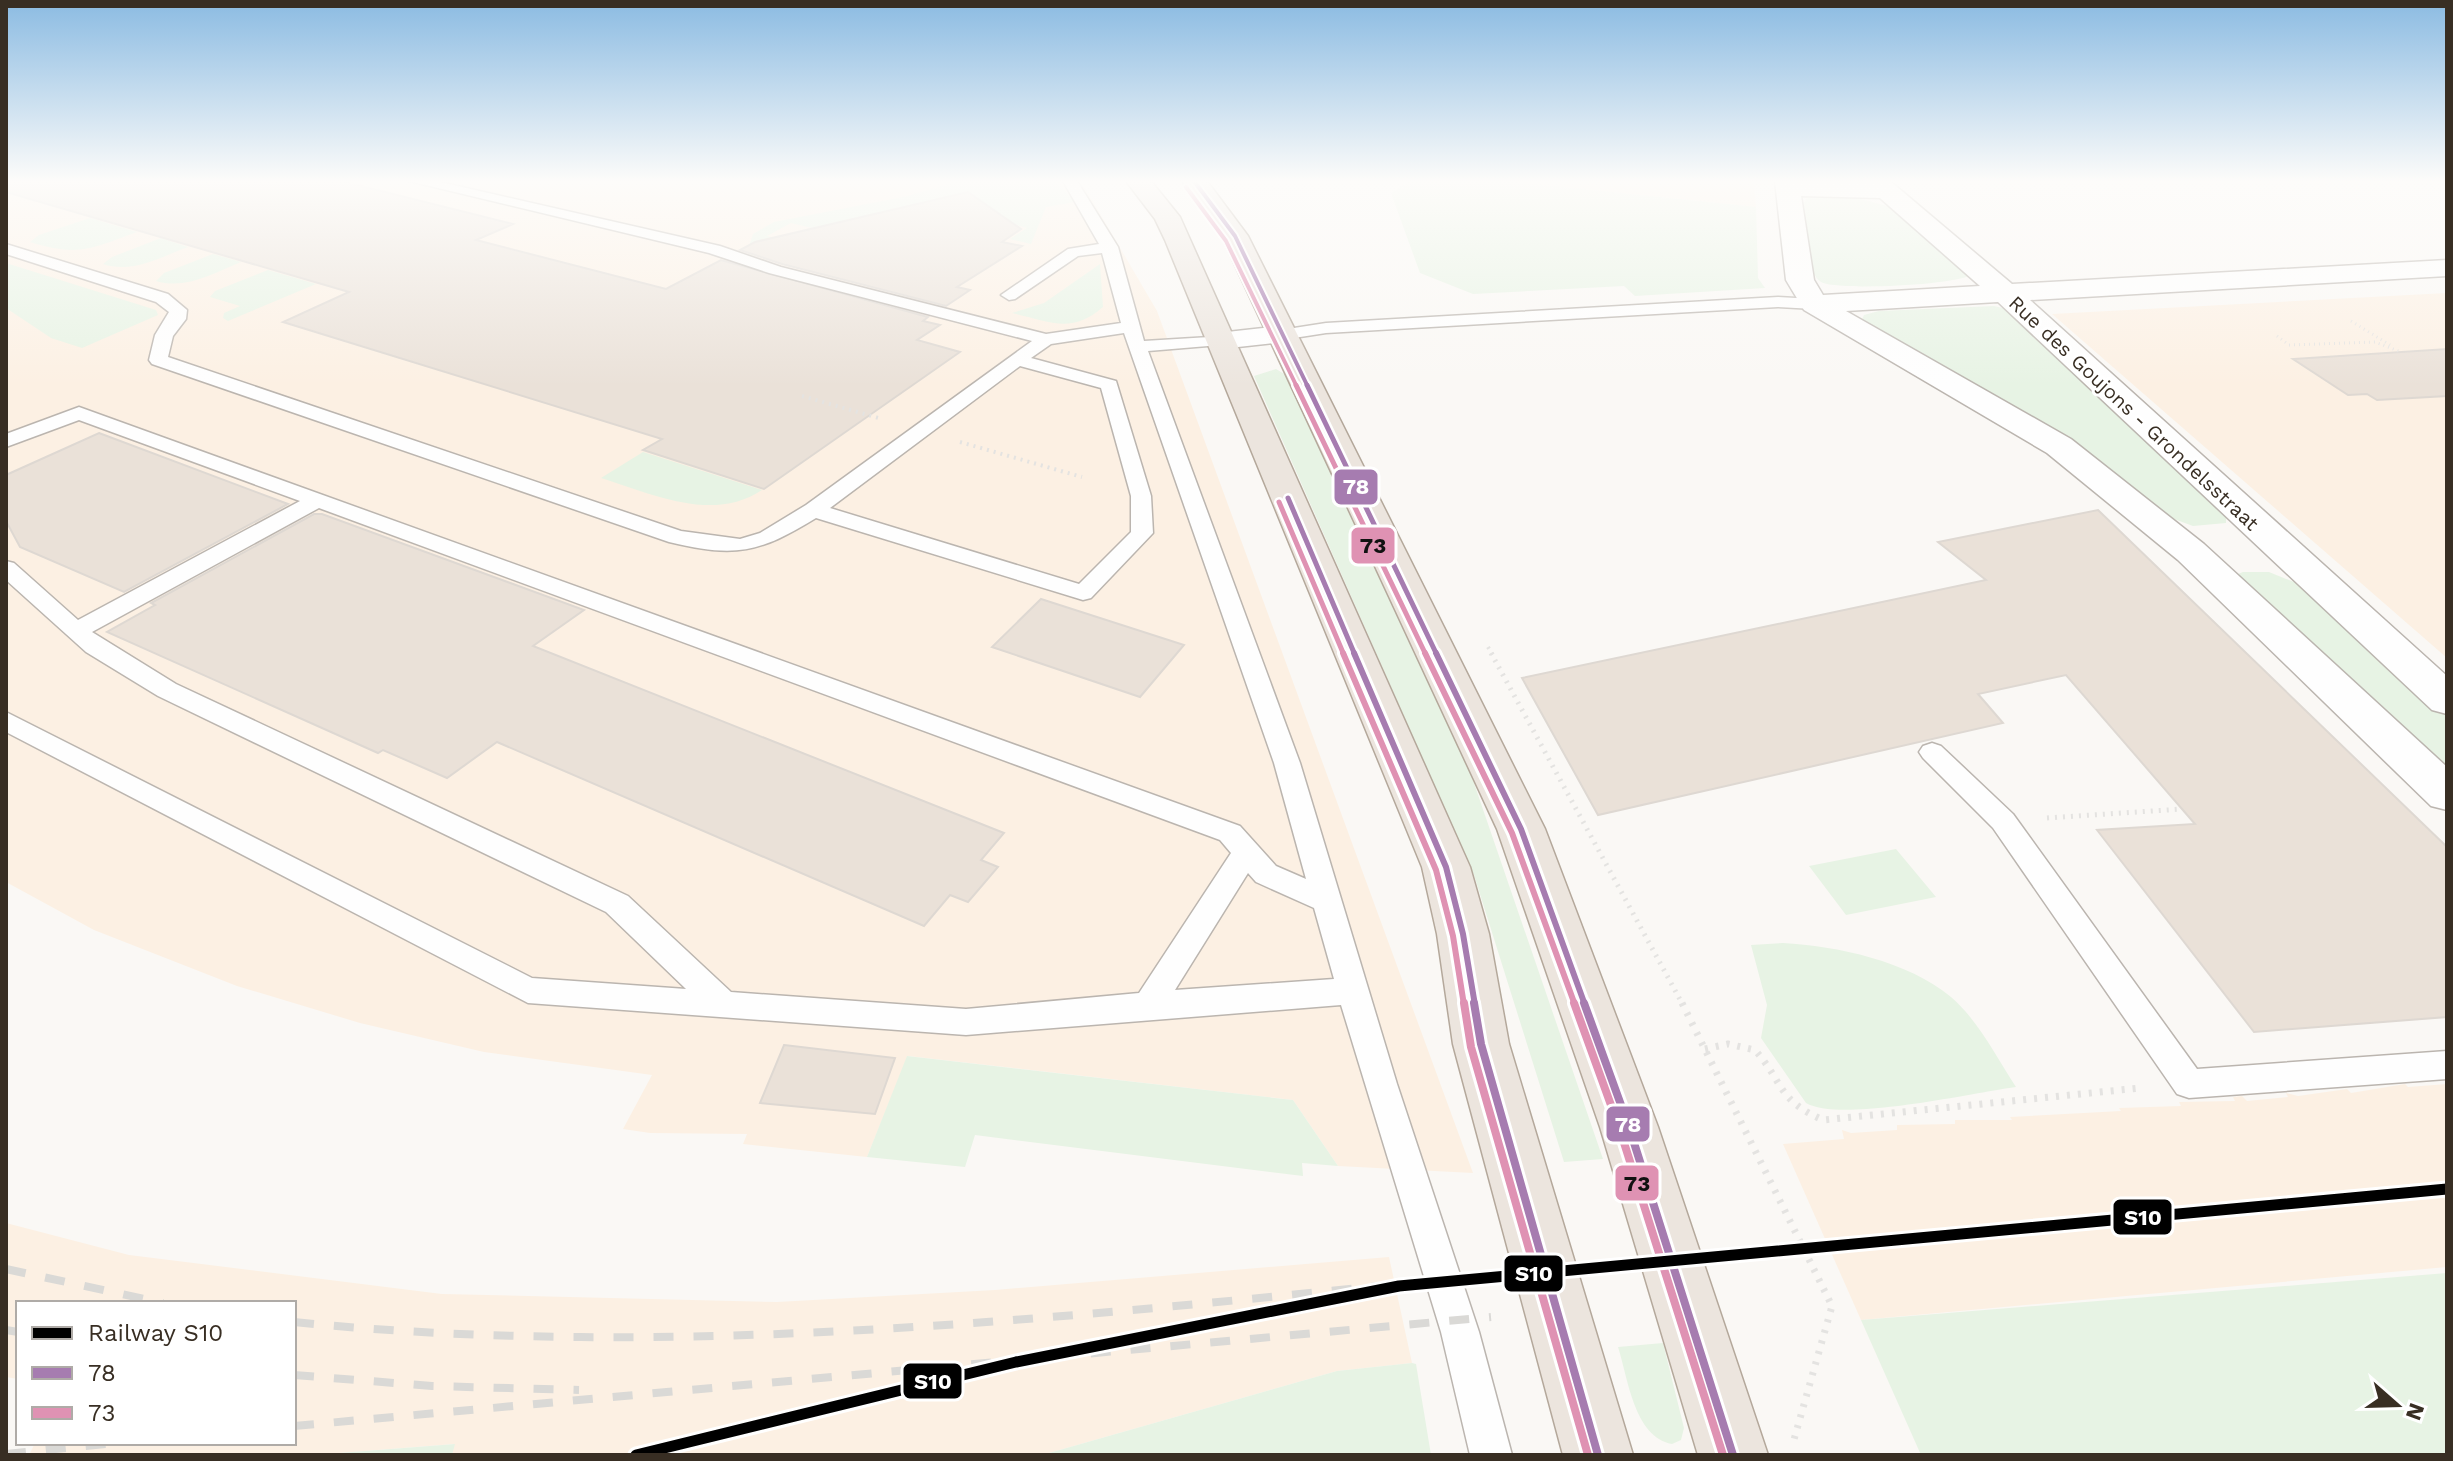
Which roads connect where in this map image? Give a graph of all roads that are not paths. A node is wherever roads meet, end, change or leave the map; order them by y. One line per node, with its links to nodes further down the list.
1 (6, 249): 20 (lane)
2 (715, 249): 15 (lane)
3 (1094, 249): 11 (lane)
4 (1111, 249): 14 (lane)
5 (1181, 249): 16 (main road)
6 (1241, 249): 13 (main road)
7 (1796, 249): 12 (street)
8 (1954, 249): 10 (street, Rue des Goujons - Grondelsstraat)
9 (2447, 268): 10 (street)
10 (2005, 293): 12 (street); 22 (street, Rue des Goujons - Grondelsstraat)
11 (1009, 295)
12 (1814, 304): 13 (lane); 21 (street)
13 (1281, 335): 16 (street); 35 (main road)
14 (1134, 337): 15 (lane); 16 (lane); 30 (lane)
15 (1046, 339): 17 (lane)
16 (1220, 340): 37 (main road)
17 (1017, 360): 20 (lane); 20 (lane)
18 (6, 441): 19 (lane)
19 (318, 500): 24 (lane); 29 (lane)
20 (814, 510)
21 (2191, 552): 22 (street, Rue des Goujons - Grondelsstraat); 28 (street)
22 (2283, 553): 25 (street, Rue des Goujons - Grondelsstraat)
23 (6, 568): 24 (lane)
24 (75, 631): 32 (lane)
25 (2447, 700)
26 (6, 721): 32 (lane)
27 (1932, 752): 34 (lane)
28 (2447, 794)
29 (1246, 852): 30 (lane); 33 (lane)
30 (1327, 901): 31 (lane)
31 (1353, 991): 33 (lane); 36 (lane)
32 (723, 1004): 33 (lane)
33 (1148, 1006)
34 (2447, 1065)
35 (1743, 1443)
36 (1491, 1455)
37 (1598, 1455)

